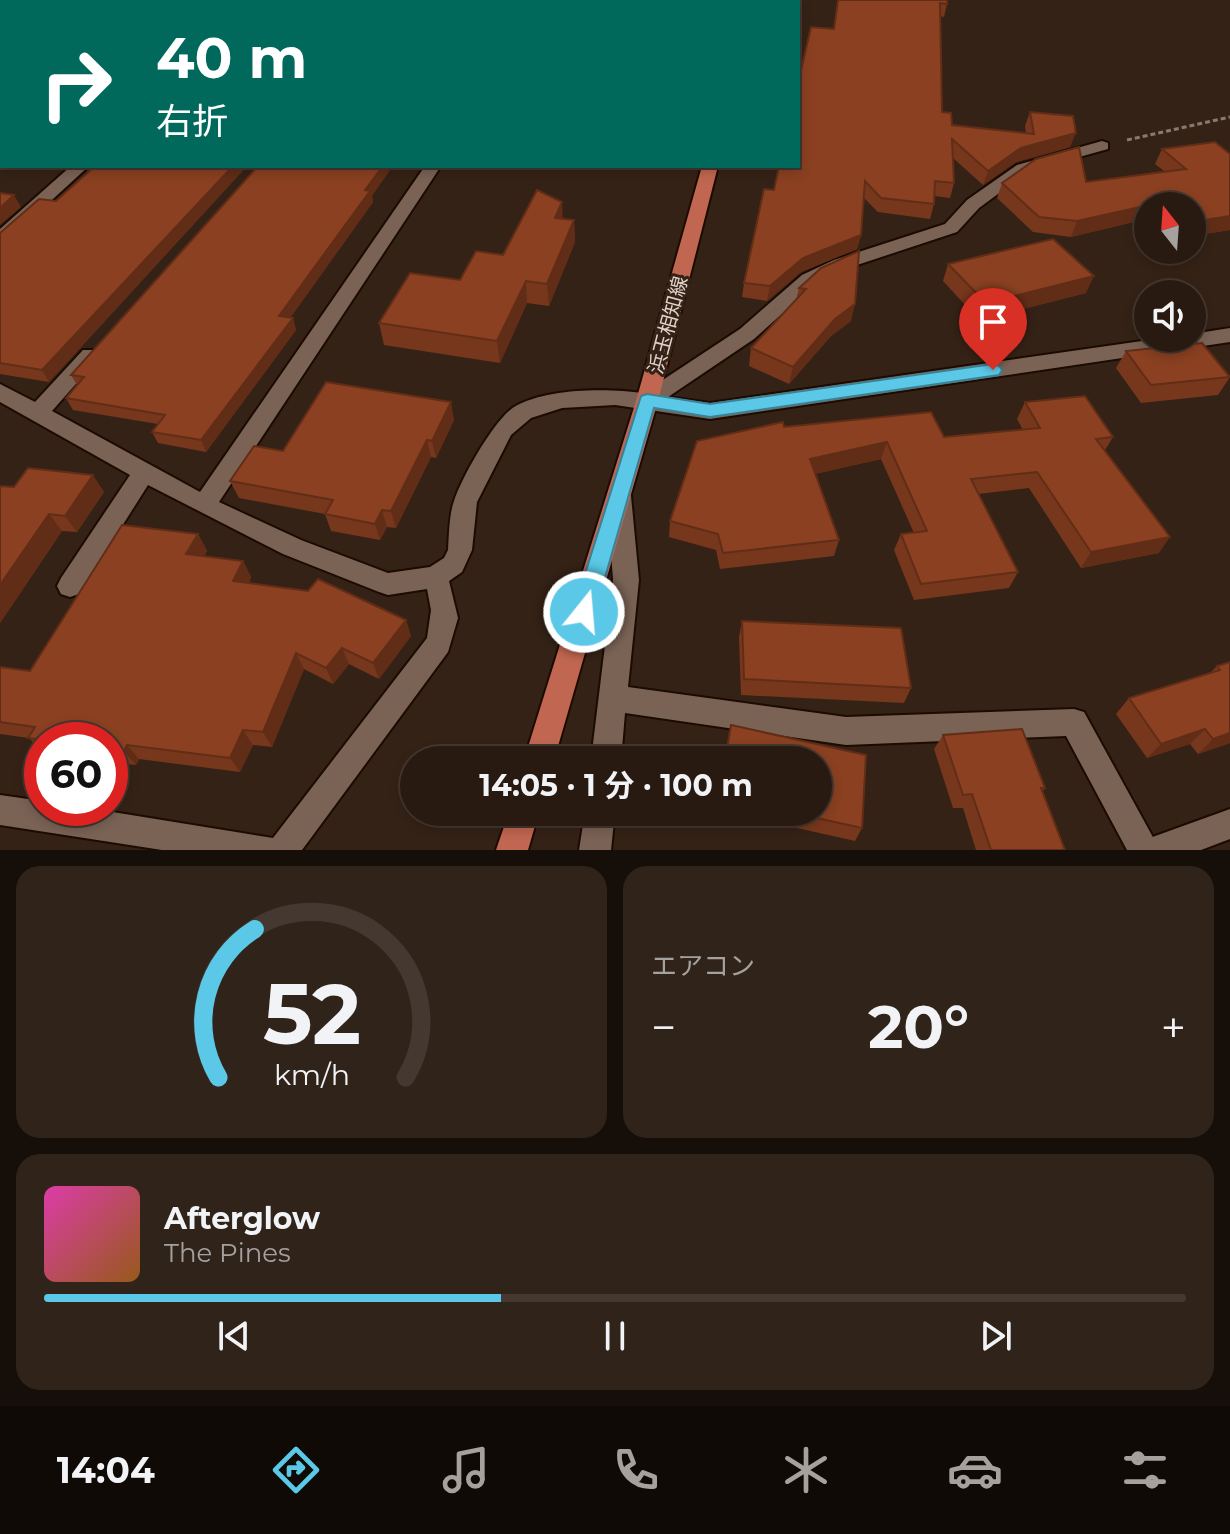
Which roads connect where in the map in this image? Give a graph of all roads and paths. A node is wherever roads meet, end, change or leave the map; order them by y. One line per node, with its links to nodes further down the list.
1 (1230, 117): 2 (path)
2 (1102, 146): 10 (street)
3 (79, 168): 6 (street)
4 (432, 168): 14 (street)
5 (709, 168): 10 (main road, 浜玉相知線)
6 (0, 238)
7 (1230, 335): 10 (street)
8 (100, 344): 11 (street)
9 (0, 392): 11 (street)
10 (647, 401): 13 (main road, 浜玉相知線); 15 (street)
11 (38, 413): 12 (street)
12 (144, 473): 14 (street); 16 (street)
13 (619, 494): 17 (street); 18 (main road, 浜玉相知線)
14 (204, 505): 15 (street)
15 (435, 577): 25 (street)
16 (70, 586)
17 (614, 698): 19 (street); 28 (street)
18 (543, 746)
19 (608, 746)
20 (0, 810): 24 (street)
21 (1230, 824): 29 (street)
22 (520, 826): 26 (main road)
23 (598, 826): 27 (street)
24 (264, 850)
25 (283, 850)
26 (512, 850)
27 (595, 850)
28 (1144, 850)
29 (1158, 850)

